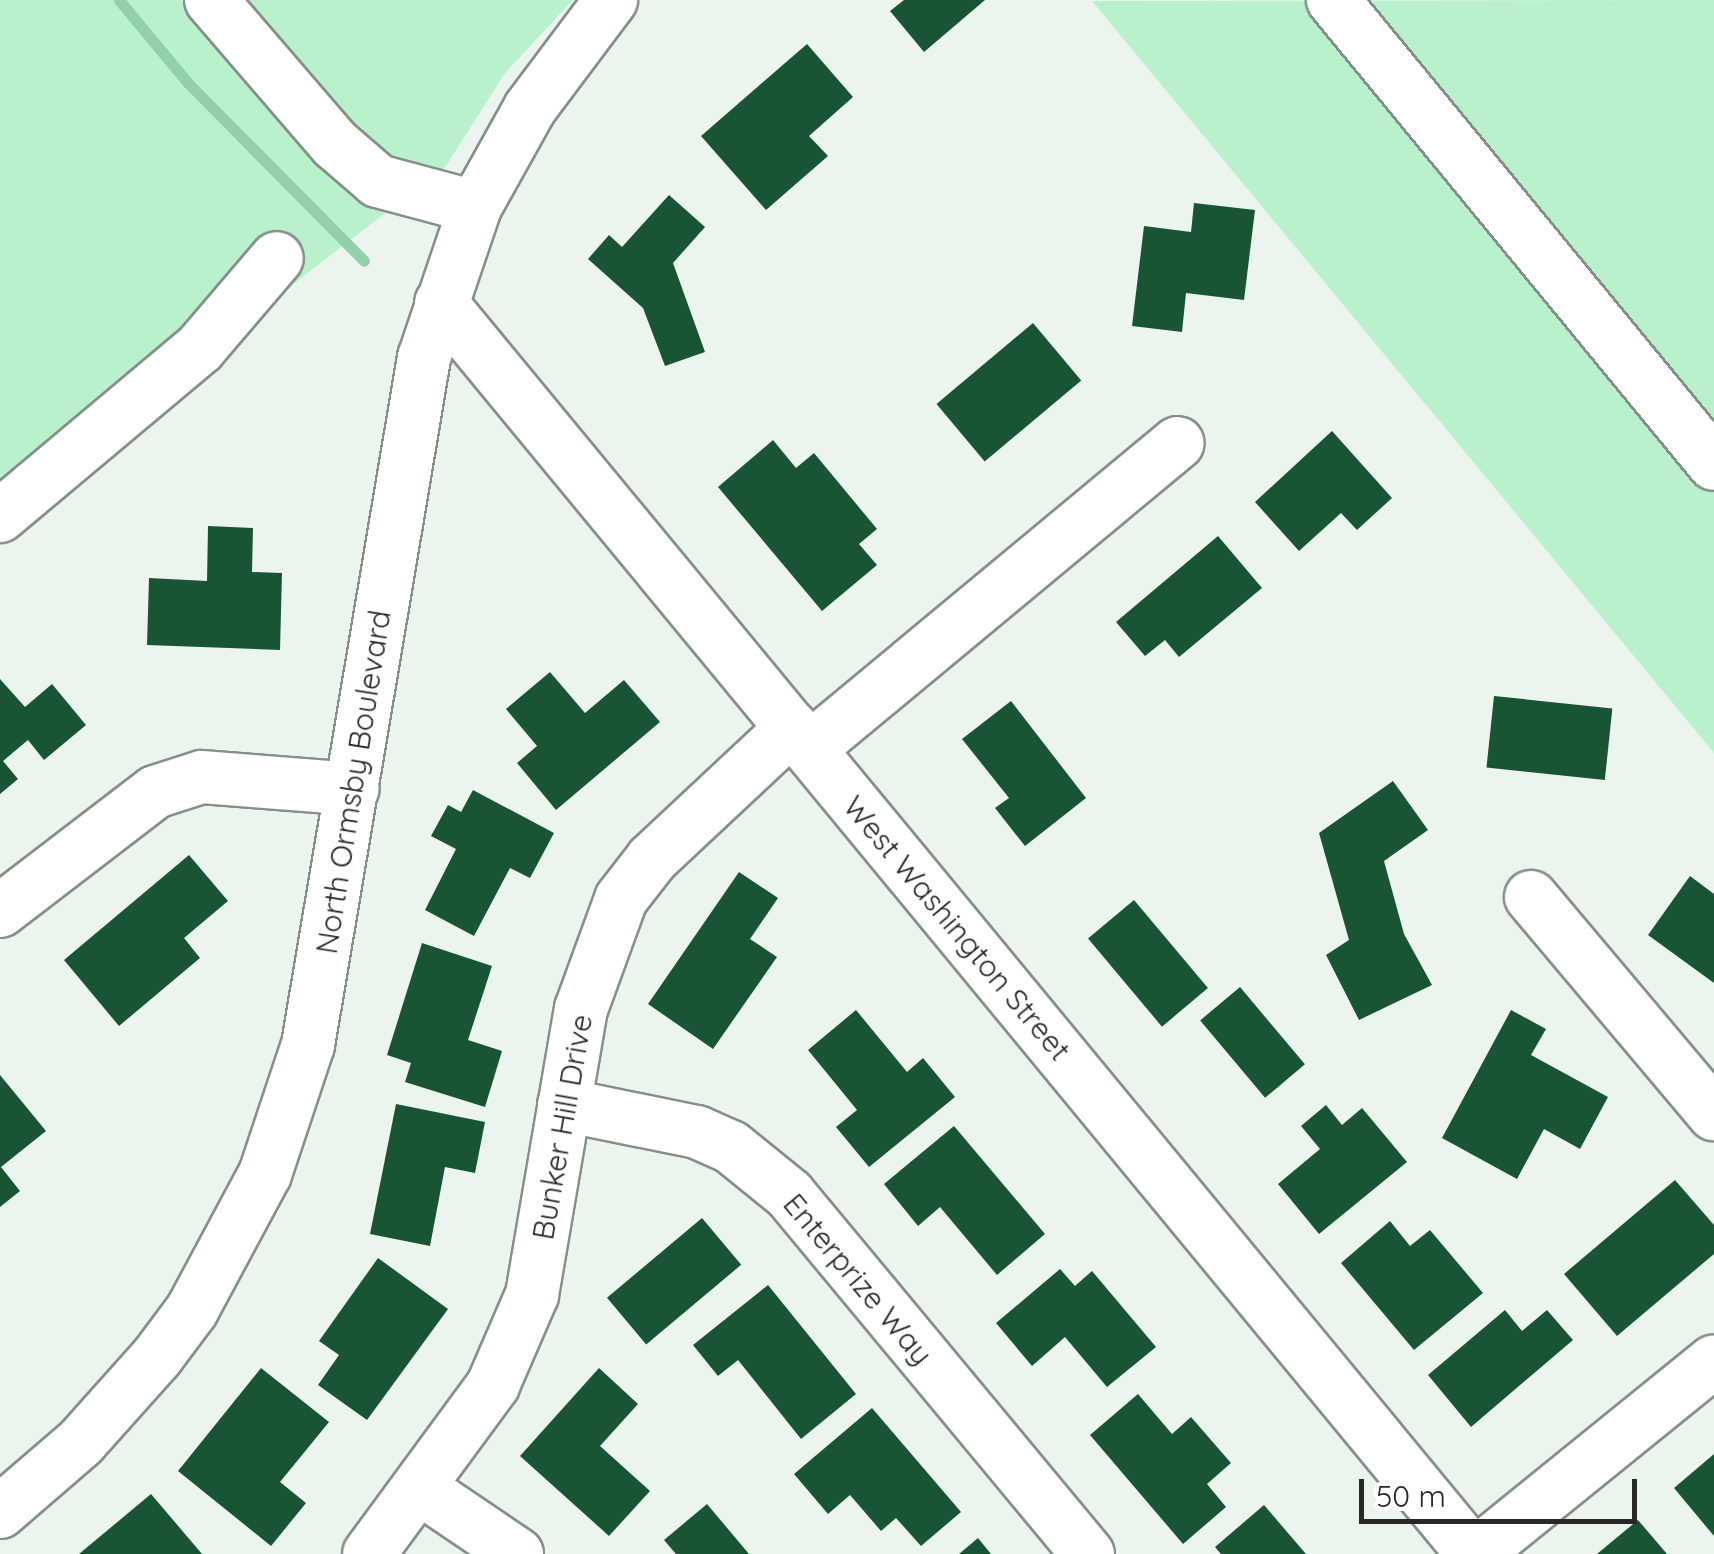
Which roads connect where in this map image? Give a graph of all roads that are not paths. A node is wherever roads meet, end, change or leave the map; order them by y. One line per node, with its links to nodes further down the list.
1 (211, 0): 4 (street)
2 (611, 0): 4 (street, North Ormsby Boulevard)
3 (1332, 0): 8 (street)
4 (476, 207): 6 (street, North Ormsby Boulevard)
5 (276, 258): 9 (street)
6 (441, 302): 10 (street, West Washington Street); 11 (street, North Ormsby Boulevard)
7 (1178, 444): 10 (street, Bunker Hill Drive)
8 (1714, 464)
9 (0, 516)
10 (800, 739): 14 (street, Bunker Hill Drive); 22 (street, West Washington Street)
11 (353, 789): 13 (street); 18 (street, North Ormsby Boulevard)
12 (1531, 898): 15 (street)
13 (0, 911)
14 (564, 1105): 17 (street, Bunker Hill Drive); 21 (street, Enterprize Way)
15 (1714, 1114)
16 (1714, 1361): 22 (street)
17 (421, 1489): 19 (street, Bunker Hill Drive); 20 (street)
18 (0, 1512)
19 (370, 1554)
20 (518, 1554)
21 (1088, 1554)
22 (1474, 1554)

